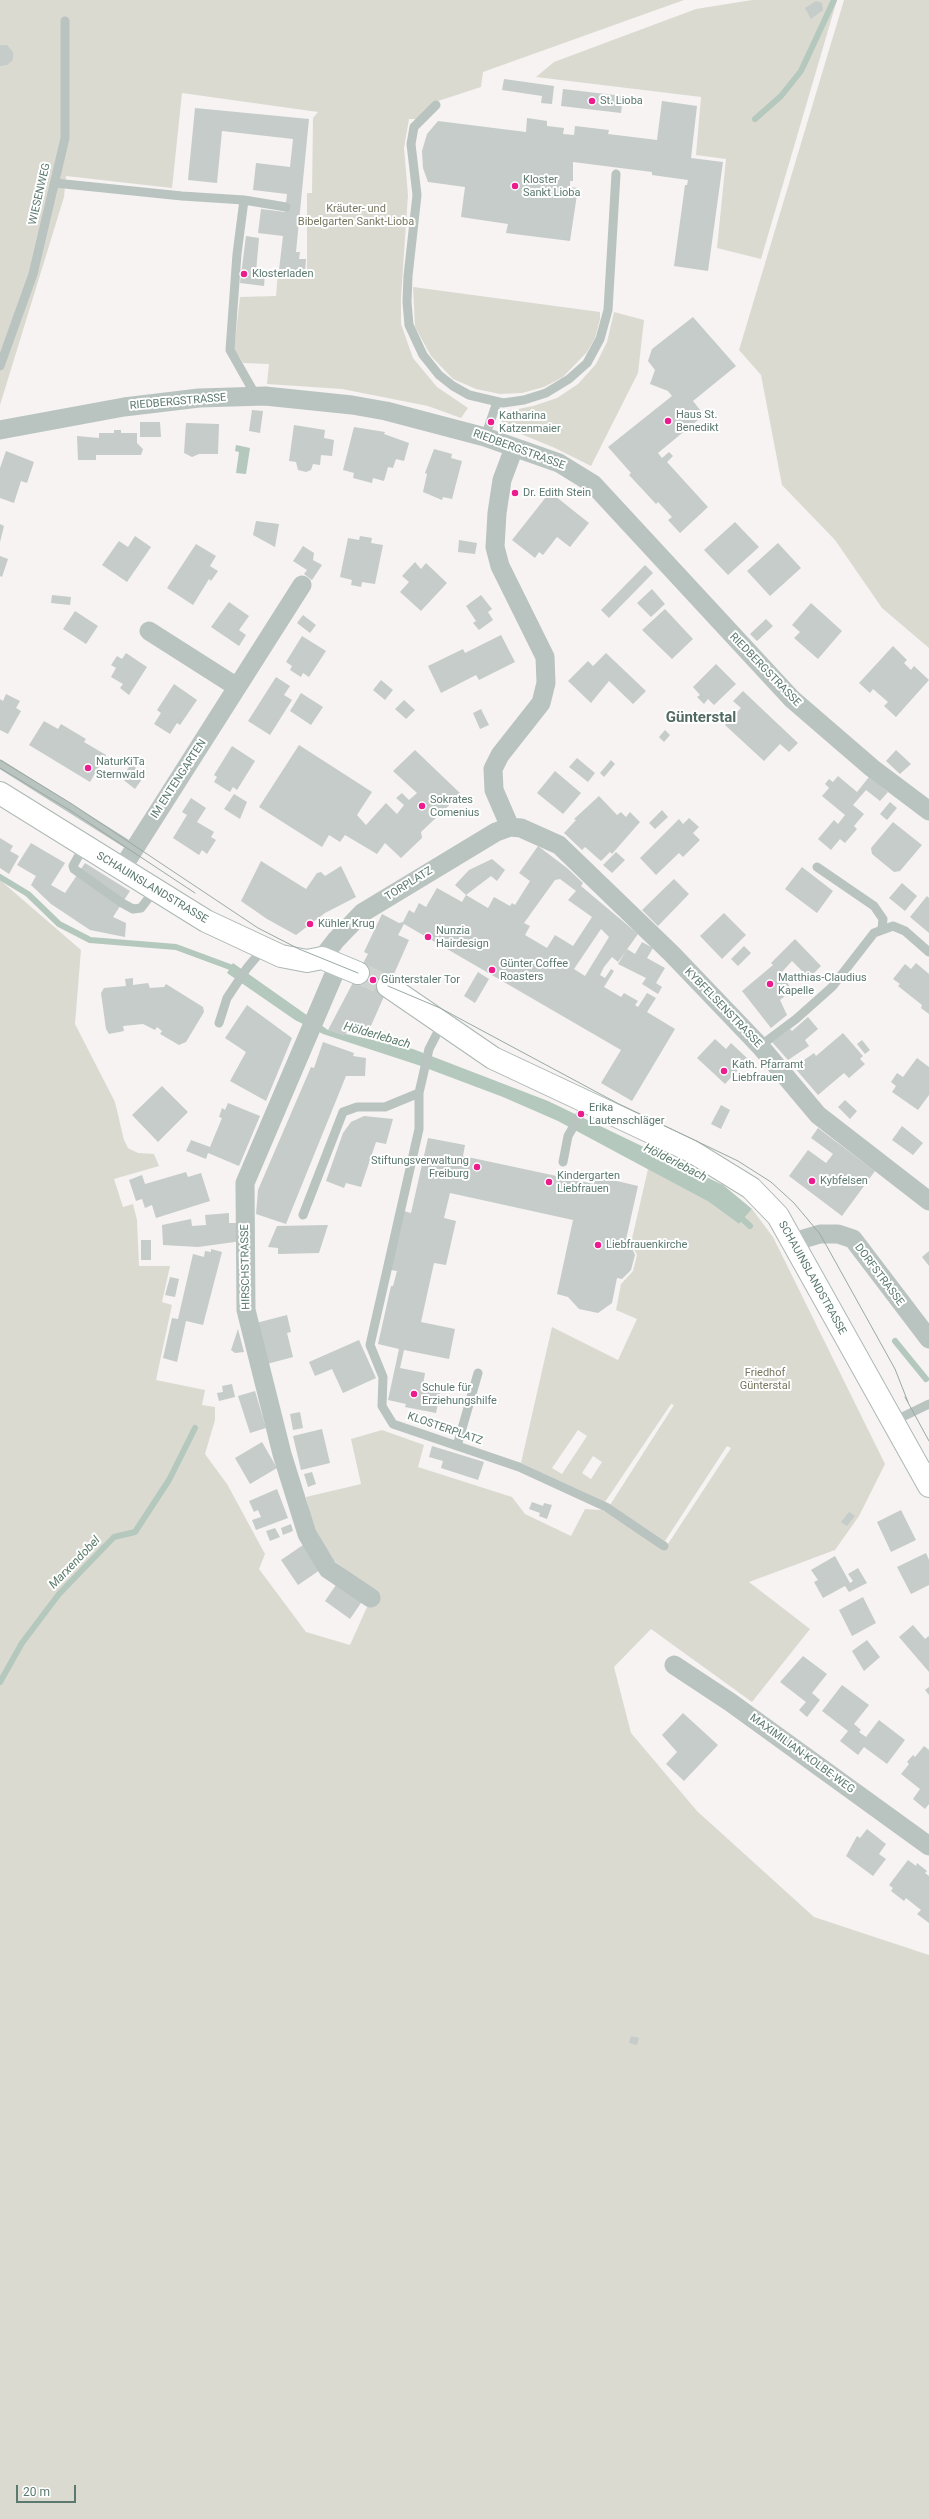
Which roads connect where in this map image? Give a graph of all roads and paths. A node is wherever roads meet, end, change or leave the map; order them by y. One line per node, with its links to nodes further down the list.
1 (65, 21): 4 (lane, WIESENWEG)
2 (436, 105): 9 (lane)
3 (616, 174): 9 (lane)
4 (55, 183): 5 (lane); 7 (lane, WIESENWEG)
5 (244, 200): 6 (lane); 8 (lane)
6 (286, 207)
7 (0, 366)
8 (256, 396): 10 (street, RIEDBERGSTRASSE); 11 (street, RIEDBERGSTRASSE)
9 (497, 402): 11 (lane)
10 (0, 430)
11 (485, 437): 12 (street, RIEDBERGSTRASSE)
12 (514, 448): 18 (street, RIEDBERGSTRASSE); 19 (street)
13 (302, 585): 15 (street, IM ENTENGARTEN)
14 (149, 631): 15 (street)
15 (238, 687): 21 (street, IM ENTENGARTEN)
16 (0, 764): 21 (lane)
17 (0, 793): 20 (main road, SCHAUINSLANDSTRASSE)
18 (929, 811)
19 (510, 827): 28 (street, TORPLATZ); 33 (street, KYBFELSENSTRASSE)
20 (84, 846): 23 (main road, SCHAUINSLANDSTRASSE); 24 (lane)
21 (135, 849): 23 (street, IM ENTENGARTEN)
22 (817, 867): 25 (lane)
23 (121, 870): 24 (main road, SCHAUINSLANDSTRASSE)
24 (154, 891): 26 (main road, SCHAUINSLANDSTRASSE)
25 (882, 928): 27 (lane); 33 (lane)
26 (263, 949): 28 (main road, SCHAUINSLANDSTRASSE); 31 (lane)
27 (929, 952)
28 (330, 962): 29 (main road, SCHAUINSLANDSTRASSE); 47 (street, HIRSCHSTRASSE)
29 (358, 973)
30 (388, 986): 32 (main road, SCHAUINSLANDSTRASSE)
31 (219, 1023)
32 (442, 1024): 34 (lane, KLOSTERPLATZ); 35 (main road, SCHAUINSLANDSTRASSE)
33 (760, 1046): 37 (street, KYBFELSENSTRASSE)
34 (419, 1093): 38 (lane); 44 (lane, KLOSTERPLATZ)
35 (584, 1107): 36 (lane); 39 (main road, SCHAUINSLANDSTRASSE)
36 (563, 1162)
37 (929, 1201)
38 (303, 1215)
39 (793, 1242): 40 (street, DORFSTRASSE); 43 (main road, SCHAUINSLANDSTRASSE)
40 (929, 1339)
41 (478, 1373): 44 (lane)
42 (929, 1404): 43 (lane)
43 (894, 1421): 45 (main road, SCHAUINSLANDSTRASSE)
44 (457, 1446): 46 (lane, KLOSTERPLATZ)
45 (929, 1486)
46 (664, 1546)
47 (371, 1598)
48 (674, 1665): 49 (street, MAXIMILIAN-KOLBE-WEG)
49 (929, 1846)

